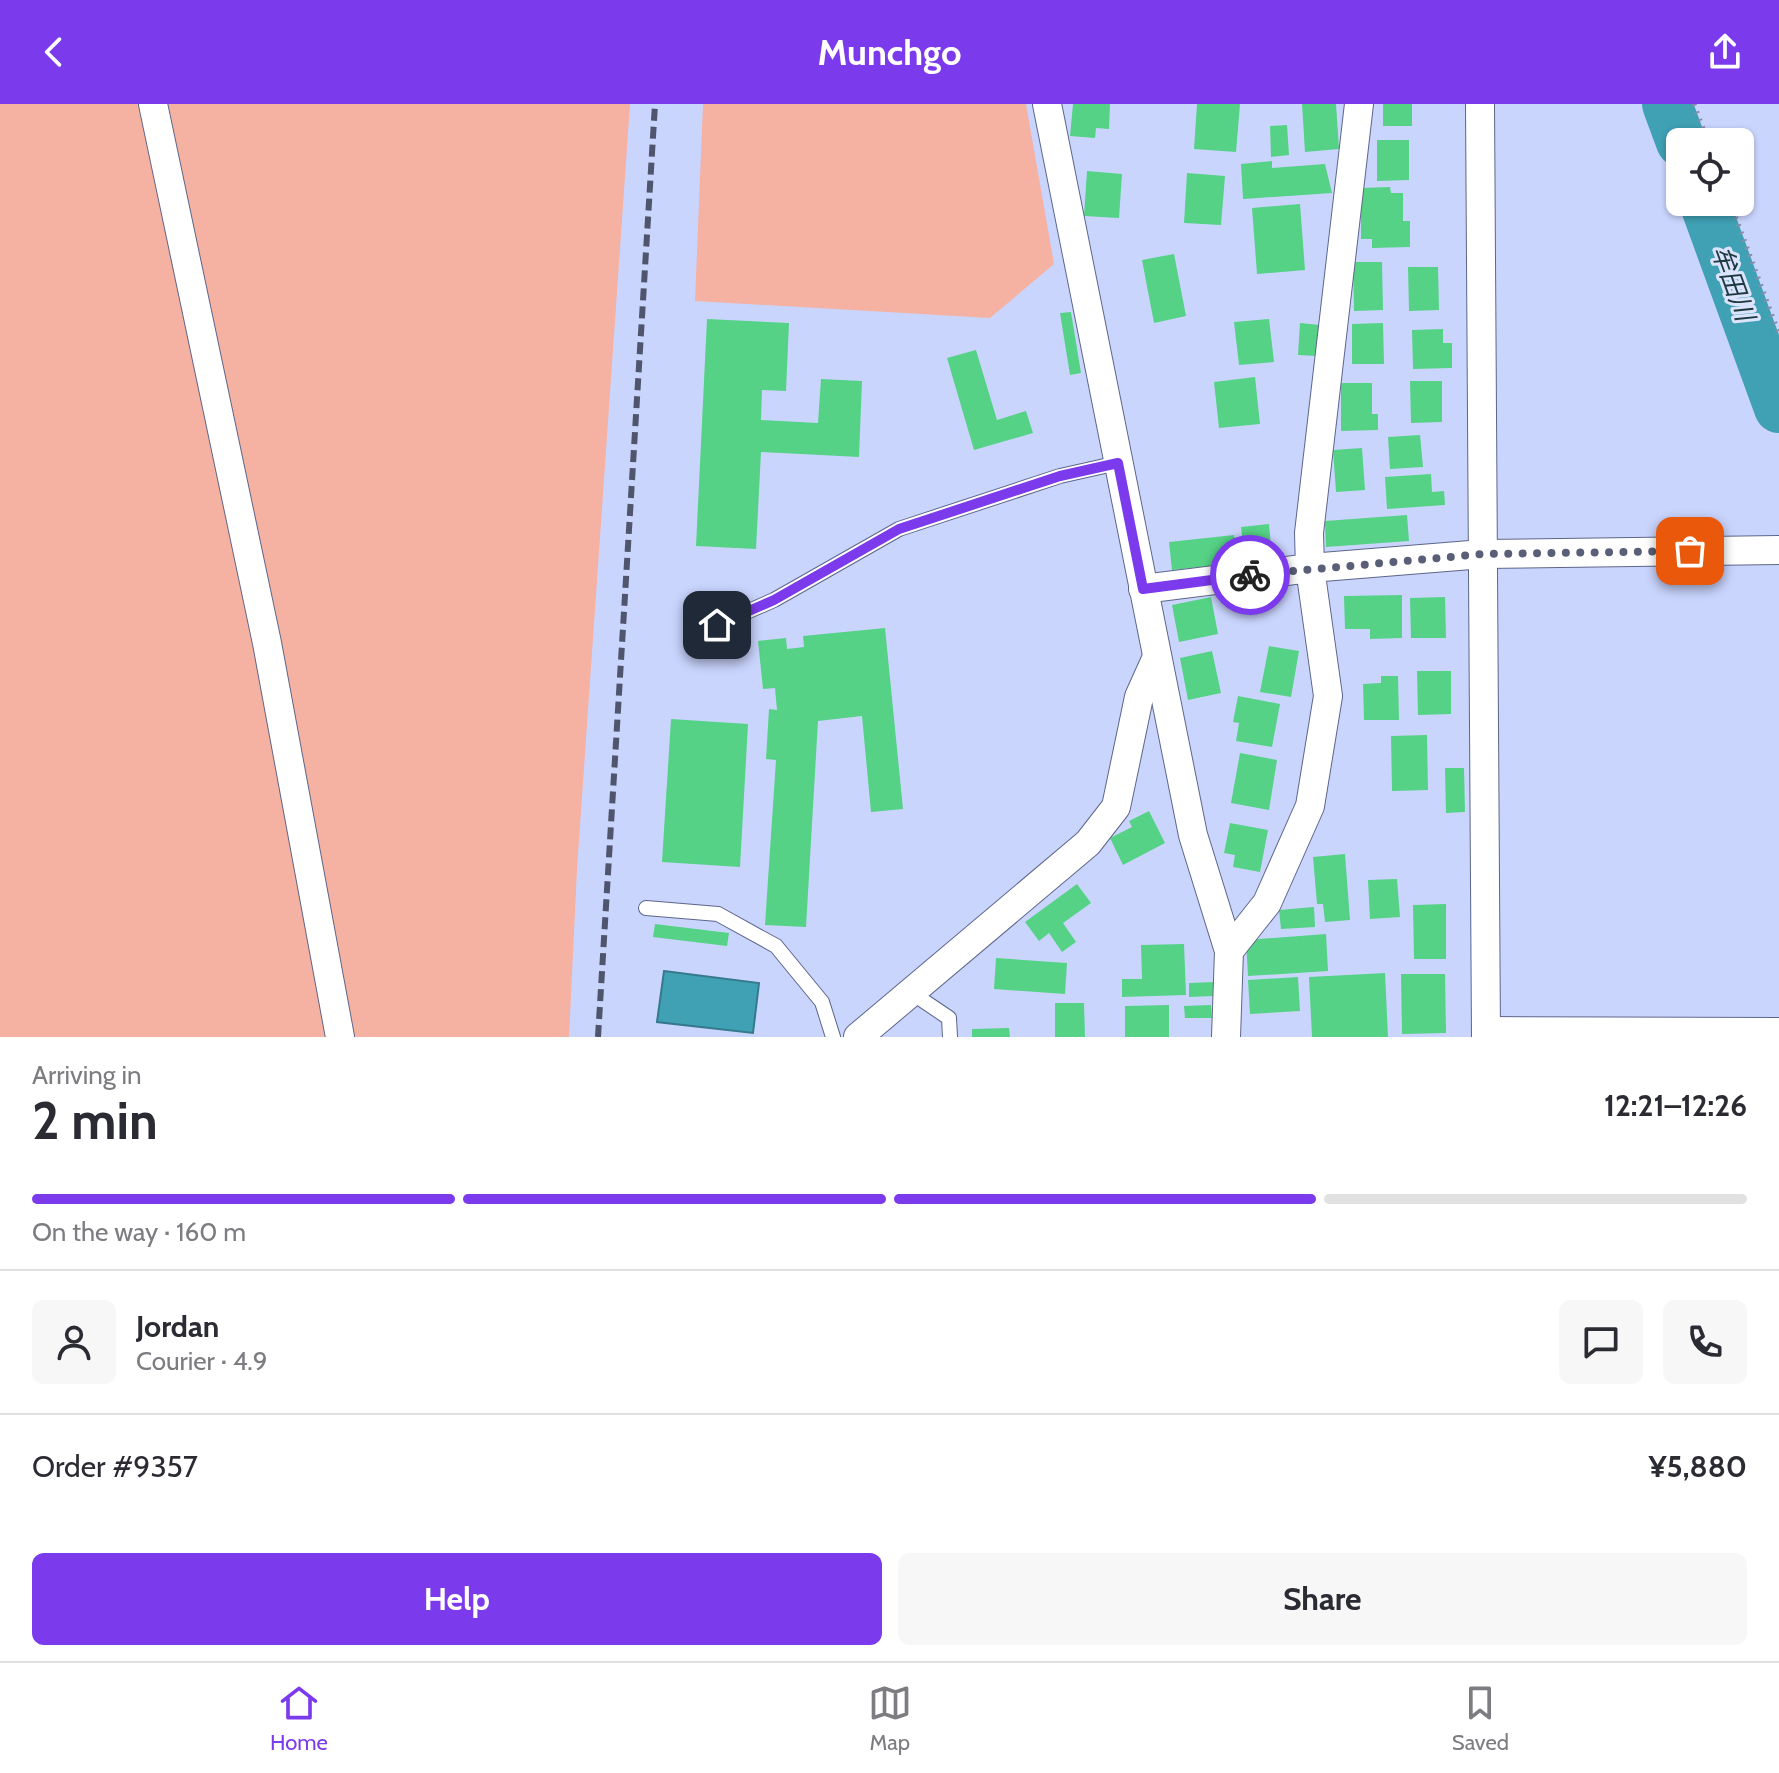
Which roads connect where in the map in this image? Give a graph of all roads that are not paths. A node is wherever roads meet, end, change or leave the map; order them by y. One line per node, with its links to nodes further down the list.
1 (153, 104): 17 (street)
2 (1047, 104): 5 (street)
3 (1359, 104): 8 (street)
4 (1480, 104): 7 (street)
5 (1118, 463): 9 (street); 10 (lane)
6 (1779, 550): 7 (street)
7 (1483, 554): 8 (street); 16 (street)
8 (1310, 568): 9 (street); 13 (street)
9 (1143, 589): 11 (street)
10 (717, 625)
11 (1157, 657): 13 (street); 14 (street)
12 (646, 908): 18 (lane)
13 (1229, 951): 21 (street)
14 (909, 991): 19 (street); 20 (lane)
15 (1779, 1032): 16 (street)
16 (1486, 1034)
17 (340, 1037)
18 (833, 1037)
19 (858, 1037)
20 (950, 1037)
21 (1226, 1037)

